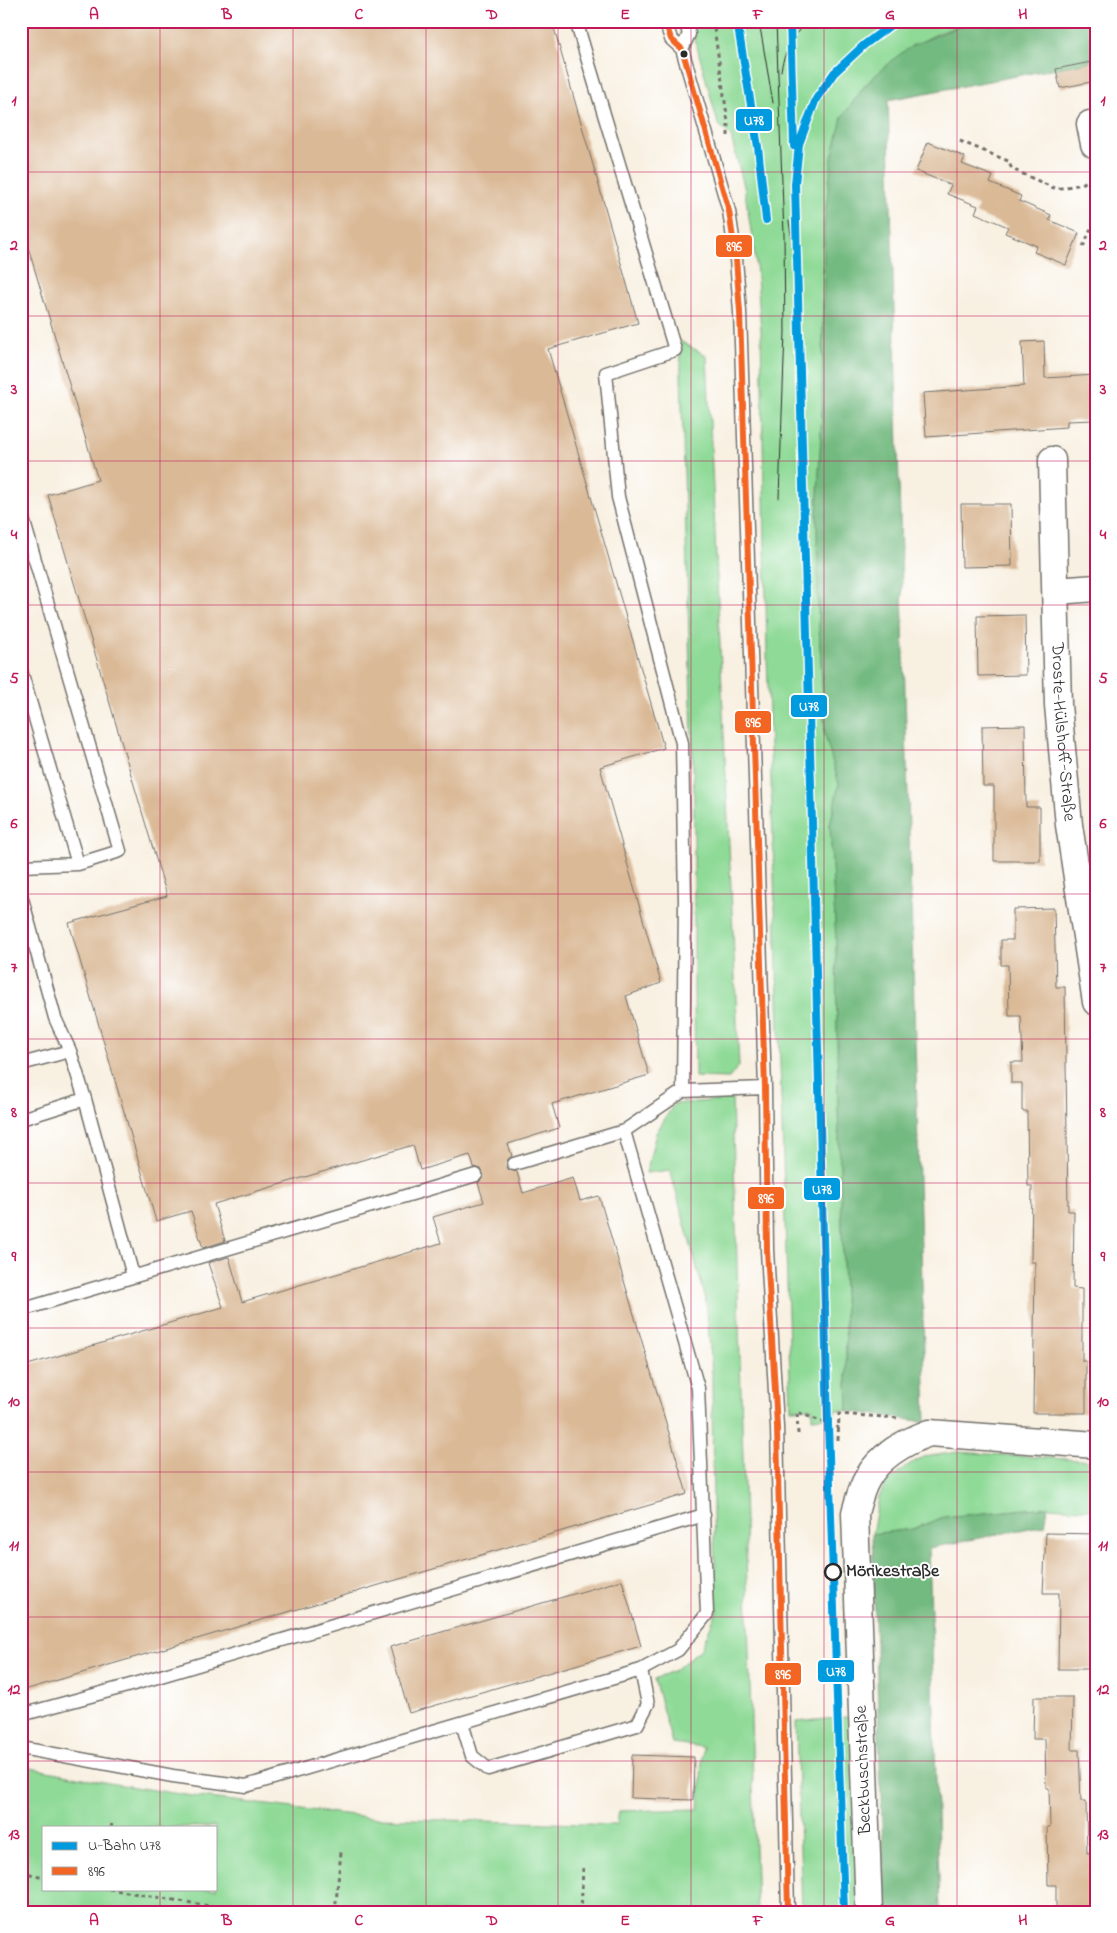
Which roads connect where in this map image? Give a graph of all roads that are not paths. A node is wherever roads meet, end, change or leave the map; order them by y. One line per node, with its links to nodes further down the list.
1 (576, 21): 17 (lane)
2 (664, 21): 4 (lane)
3 (685, 21): 4 (lane)
4 (682, 49): 16 (lane)
5 (1052, 460): 8 (street, Droste-Hülshoff-Straße)
6 (21, 512): 10 (lane)
7 (1096, 588): 8 (street)
8 (1056, 591): 13 (street, Droste-Hülshoff-Straße)
9 (21, 670): 10 (lane)
10 (78, 864): 11 (lane)
11 (21, 866)
12 (21, 895): 14 (lane)
13 (1096, 1002)
14 (70, 1051): 15 (lane); 18 (lane)
15 (21, 1064)
16 (765, 1088): 17 (lane); 31 (lane)
17 (683, 1091): 20 (lane)
18 (86, 1100): 19 (lane); 23 (lane)
19 (21, 1119)
20 (624, 1131): 21 (lane); 26 (lane)
21 (514, 1164)
22 (476, 1175): 23 (lane)
23 (133, 1276): 24 (lane)
24 (21, 1310)
25 (1096, 1445): 32 (street, Beckbuschstraße)
26 (704, 1515): 27 (lane); 28 (lane)
27 (641, 1670): 29 (lane); 29 (lane)
28 (21, 1715)
29 (462, 1723): 30 (lane)
30 (21, 1748)
31 (788, 1912)
32 (869, 1912)

